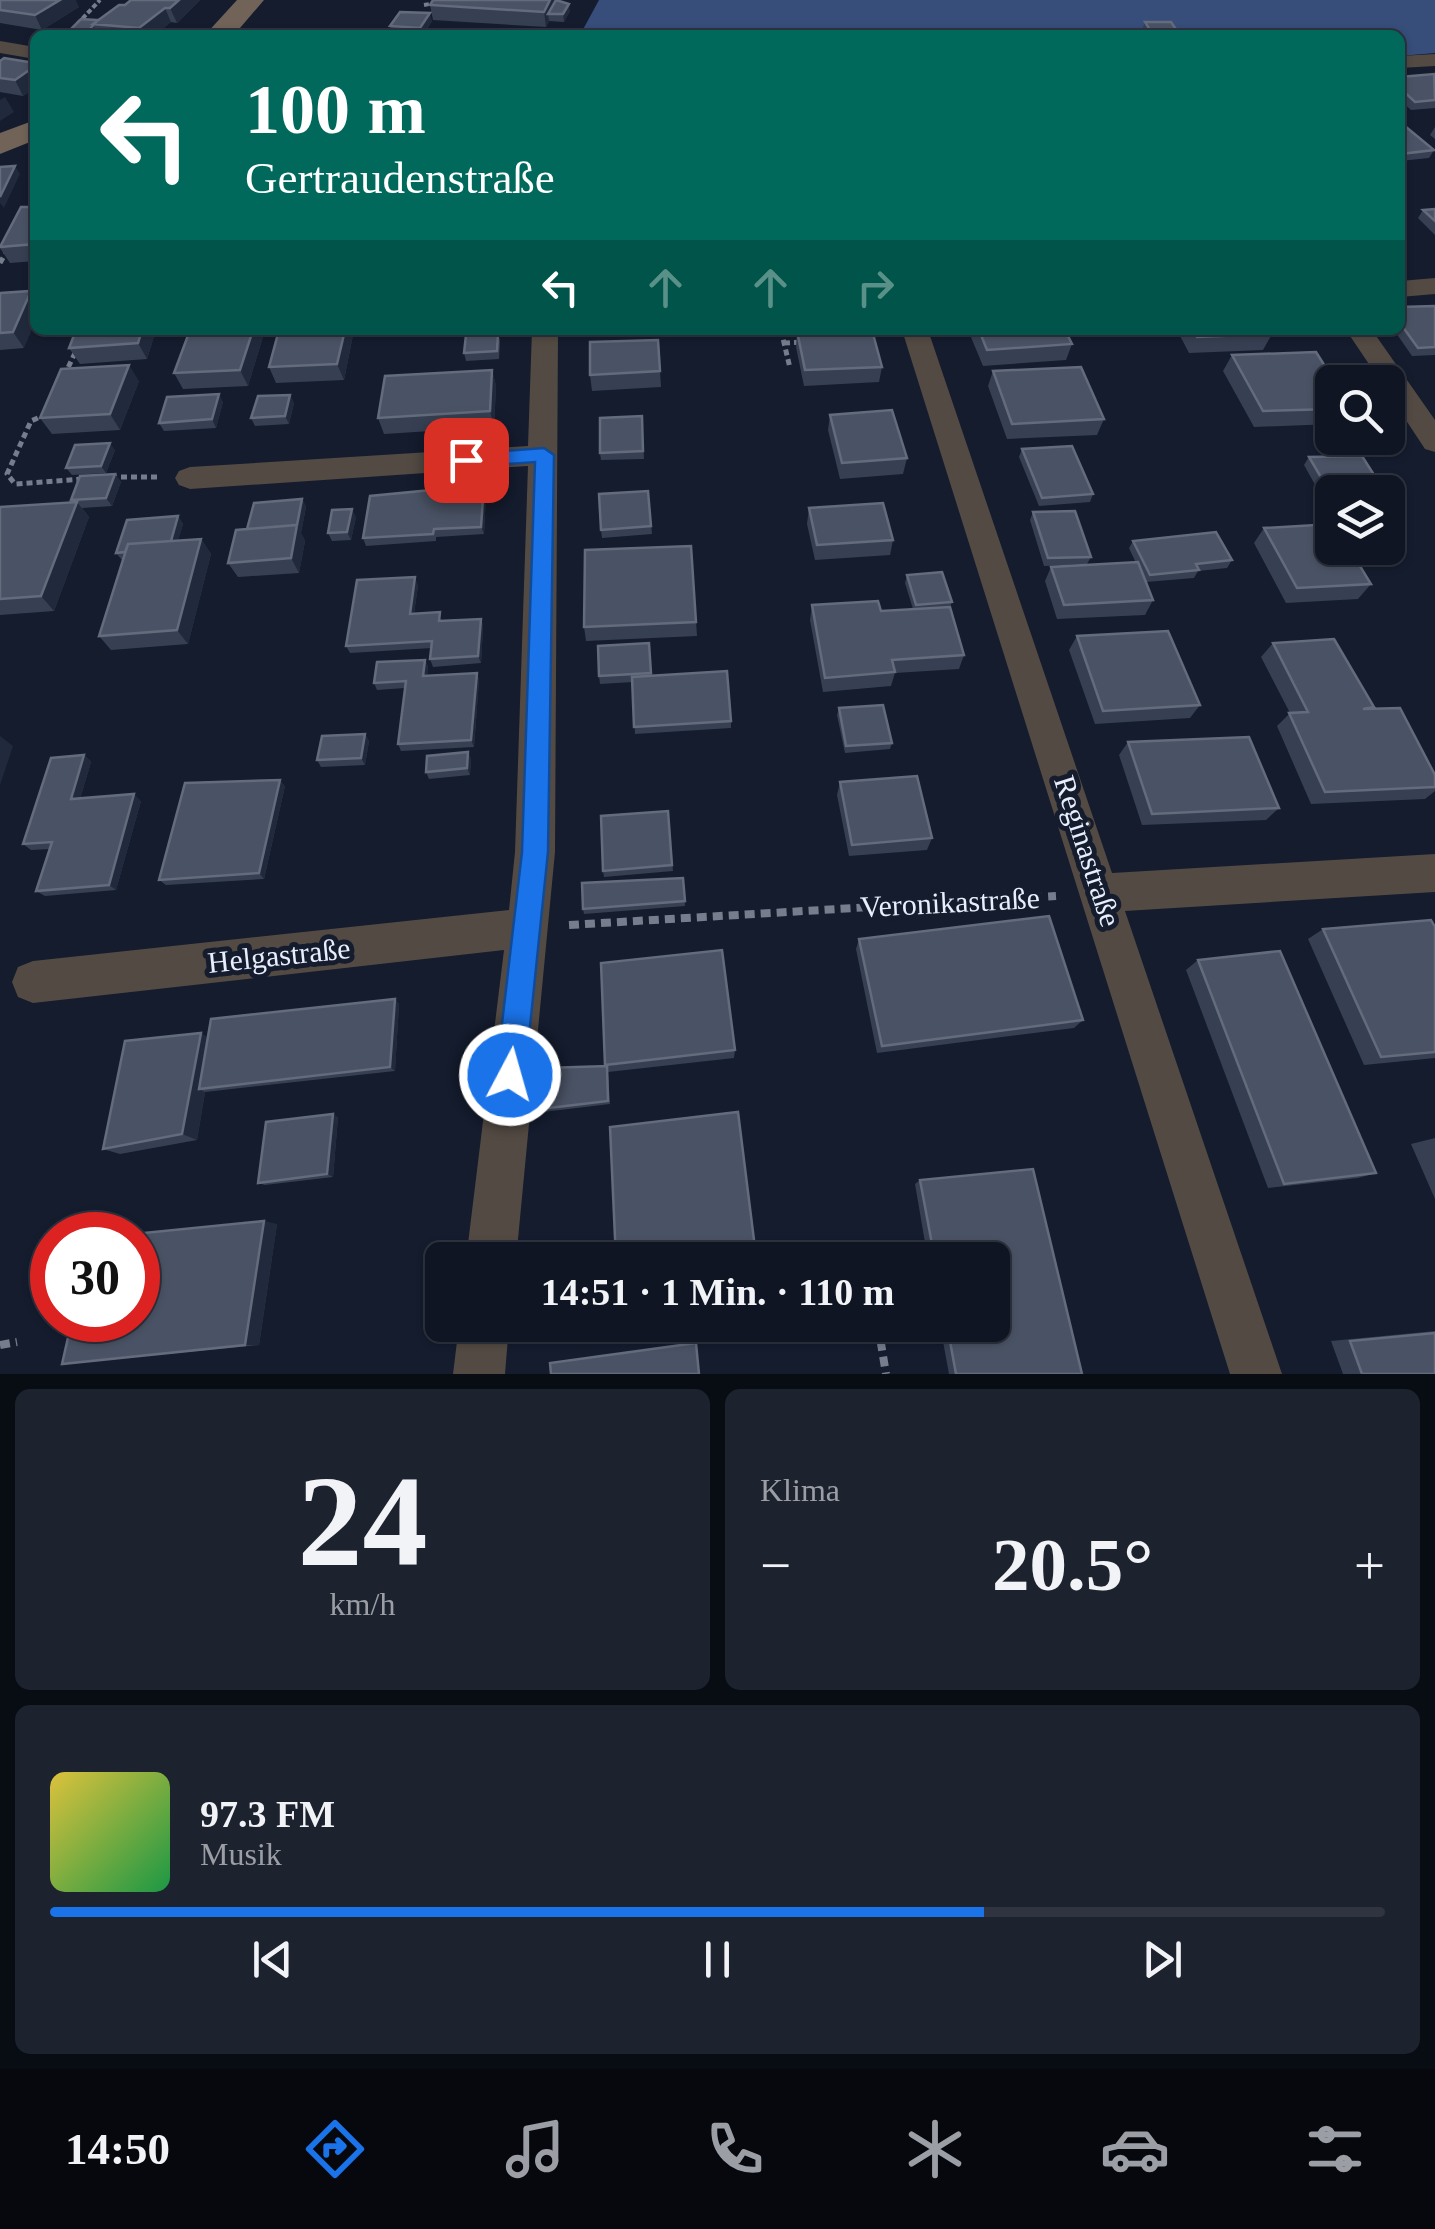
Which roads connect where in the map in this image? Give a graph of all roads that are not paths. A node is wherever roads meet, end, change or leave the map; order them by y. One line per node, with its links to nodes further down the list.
1 (251, 0): 2 (street)
2 (223, 30)
3 (0, 47): 4 (street)
4 (30, 52)
5 (1435, 60): 6 (street)
6 (1405, 62)
7 (30, 131): 8 (street)
8 (0, 145)
9 (1435, 286): 10 (street)
10 (1405, 289)
11 (545, 335): 15 (street)
12 (917, 335): 18 (street, Reginastraße)
13 (1362, 335): 14 (street)
14 (1435, 442)
15 (544, 455): 16 (street); 19 (street)
16 (190, 478)
17 (1435, 873): 18 (street)
18 (1102, 893): 24 (street, Reginastraße)
19 (526, 928): 20 (street, Helgastraße); 21 (street)
20 (32, 982)
21 (493, 1242)
22 (482, 1342): 23 (street)
23 (479, 1374)
24 (1256, 1374)

